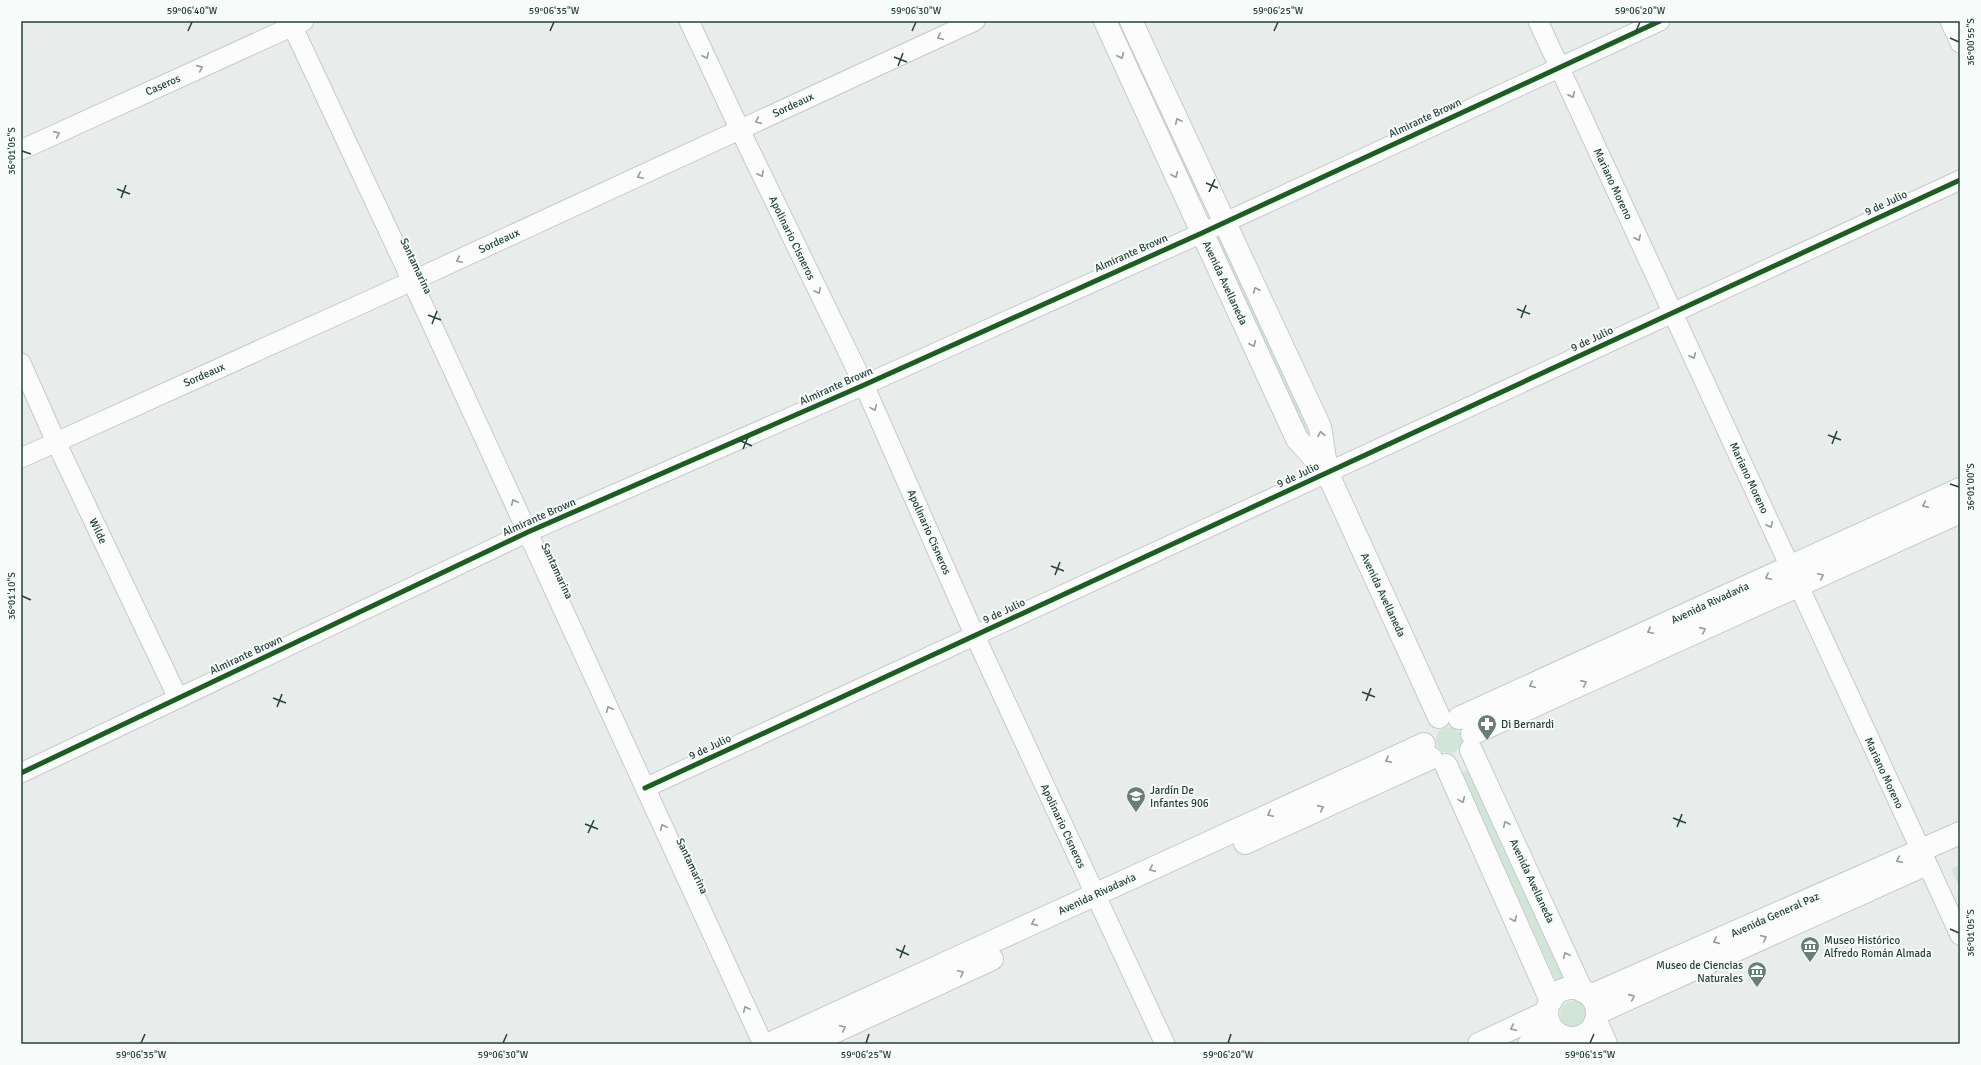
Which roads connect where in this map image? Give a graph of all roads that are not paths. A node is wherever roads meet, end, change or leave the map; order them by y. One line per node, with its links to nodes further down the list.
1 (689, 21): 11 (street, Apolinario Cisneros, one-way to 11)
2 (975, 21): 11 (street, Sordeaux, one-way to 11)
3 (1104, 21): 15 (main road, Avenida Avellaneda, one-way to 15)
4 (1131, 21): 14 (main road, Avenida Avellaneda, one-way to 4)
5 (1538, 21): 10 (street, Mariano Moreno)
6 (1660, 21): 10 (street, Almirante Brown)
7 (1950, 21): 9 (street)
8 (295, 23): 12 (street, Caseros, one-way to 8); 16 (street, Santamarina)
9 (1960, 42)
10 (1560, 67): 14 (street, Almirante Brown); 17 (street, Mariano Moreno, one-way to 17)
11 (740, 130): 16 (street, Sordeaux, one-way to 16); 19 (street, Apolinario Cisneros, one-way to 19)
12 (21, 150)
13 (1960, 180): 17 (street, 9 de Julio)
14 (1225, 222): 15 (street, Almirante Brown); 22 (main road, Avenida Avellaneda, one-way to 14)
15 (1202, 233): 19 (street, Almirante Brown); 22 (main road, Avenida Avellaneda, one-way to 22)
16 (412, 281): 20 (street, Sordeaux); 25 (street, Santamarina, one-way to 16)
17 (1673, 313): 22 (street, 9 de Julio); 26 (street, Mariano Moreno, one-way to 26)
18 (21, 362): 20 (street, Wilde)
19 (864, 384): 25 (street, Almirante Brown); 28 (street, Apolinario Cisneros, one-way to 28)
20 (56, 442): 21 (street, Sordeaux); 29 (street, Wilde)
21 (21, 458)
22 (1327, 472): 28 (street, 9 de Julio); 30 (main road, Avenida Avellaneda)
23 (1960, 489): 26 (main road, Avenida Rivadavia, one-way to 26)
24 (1960, 512): 27 (main road, Avenida Rivadavia, one-way to 24)
25 (528, 532): 29 (street, Almirante Brown); 33 (street, Santamarina, one-way to 25)
26 (1789, 567): 27 (street, Mariano Moreno); 30 (main road, Avenida Rivadavia, one-way to 30)
27 (1798, 586): 30 (main road, Avenida Rivadavia, one-way to 27); 36 (street, Mariano Moreno)
28 (975, 636): 33 (street, 9 de Julio); 37 (street, Apolinario Cisneros)
29 (178, 698): 32 (street, Almirante Brown)
30 (1461, 730): 31 (main road, Avenida Rivadavia); 31 (main road); 39 (main road, Avenida Avellaneda, one-way to 30)
31 (1434, 756): 37 (main road, Avenida Rivadavia); 40 (main road, one-way to 40)
32 (21, 773)
33 (645, 788): 41 (street, Santamarina, one-way to 33)
34 (1960, 833): 36 (main road, Avenida General Paz)
35 (1960, 849): 36 (main road, Avenida General Paz)
36 (1924, 857): 38 (street, Mariano Moreno); 39 (main road, Avenida General Paz)
37 (1098, 902): 42 (main road, Avenida Rivadavia, one-way to 42); 43 (main road, Avenida Rivadavia, one-way to 37); 44 (street, Apolinario Cisneros)
38 (1960, 935)
39 (1591, 1005): 40 (main road); 40 (main road); 47 (main road, Avenida Avellaneda)
40 (1559, 1025): 45 (main road, one-way to 45); 46 (main road)
41 (763, 1044)
42 (769, 1044)
43 (808, 1044)
44 (1165, 1044)
45 (1478, 1044)
46 (1529, 1044)
47 (1606, 1044)

